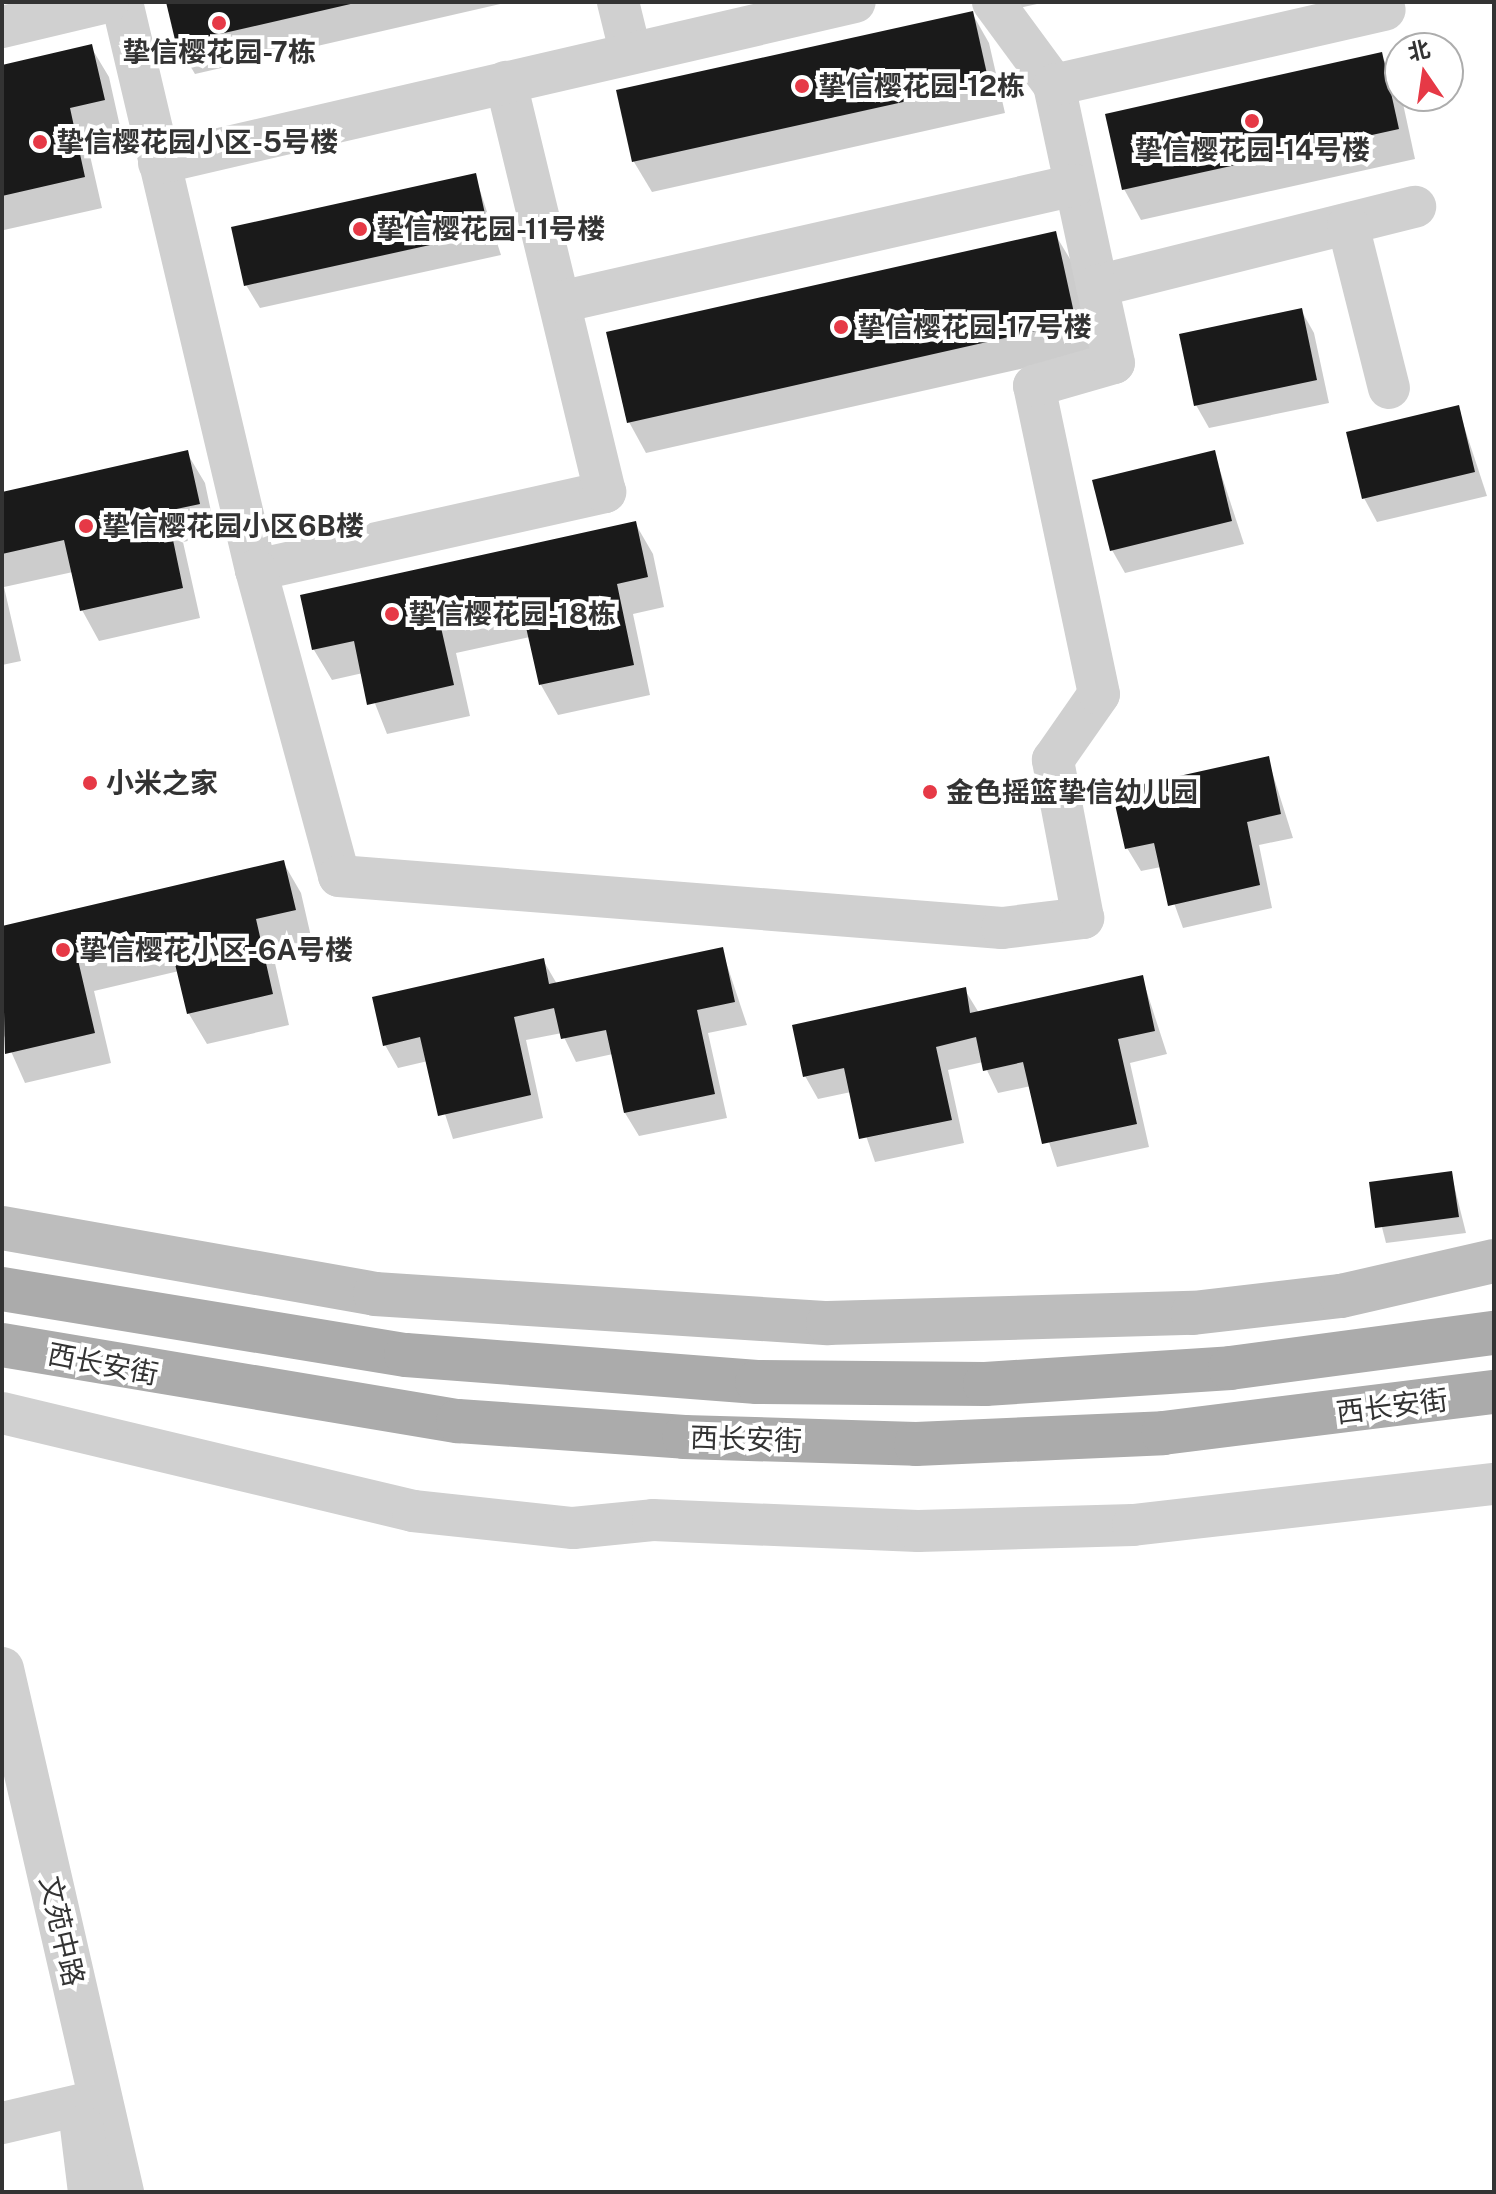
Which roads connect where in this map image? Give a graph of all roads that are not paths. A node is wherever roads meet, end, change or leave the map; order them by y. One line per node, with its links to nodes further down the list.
1 (108, 2): 7 (street)
2 (122, 2): 11 (street)
3 (618, 2): 8 (street)
4 (855, 2): 8 (street)
5 (993, 2): 10 (street)
6 (1385, 10): 10 (street)
7 (2, 27)
8 (630, 51): 9 (street)
9 (506, 82): 11 (street); 16 (street)
10 (1054, 85): 12 (street)
11 (159, 163): 18 (street)
12 (1075, 185): 15 (street); 16 (street)
13 (1415, 207): 14 (street)
14 (1348, 225): 15 (street); 17 (street)
15 (1097, 286): 18 (street)
16 (560, 302): 18 (street)
17 (1389, 388)
18 (256, 570)
19 (2, 1228): 20 (main road)
20 (1494, 1261)
21 (2, 1289): 22 (main road, 西长安街)
22 (1494, 1333)
23 (2, 1345): 24 (main road, 西长安街)
24 (1494, 1392)
25 (2, 1413): 26 (street)
26 (1494, 1484)
27 (2, 1669): 29 (street, 文苑中路)
28 (2, 1798): 29 (street, 文苑中路)
29 (90, 2102): 30 (street); 31 (street, 文苑中路); 32 (street, 文苑中路)
30 (2, 2123)
31 (90, 2192)
32 (122, 2192)

